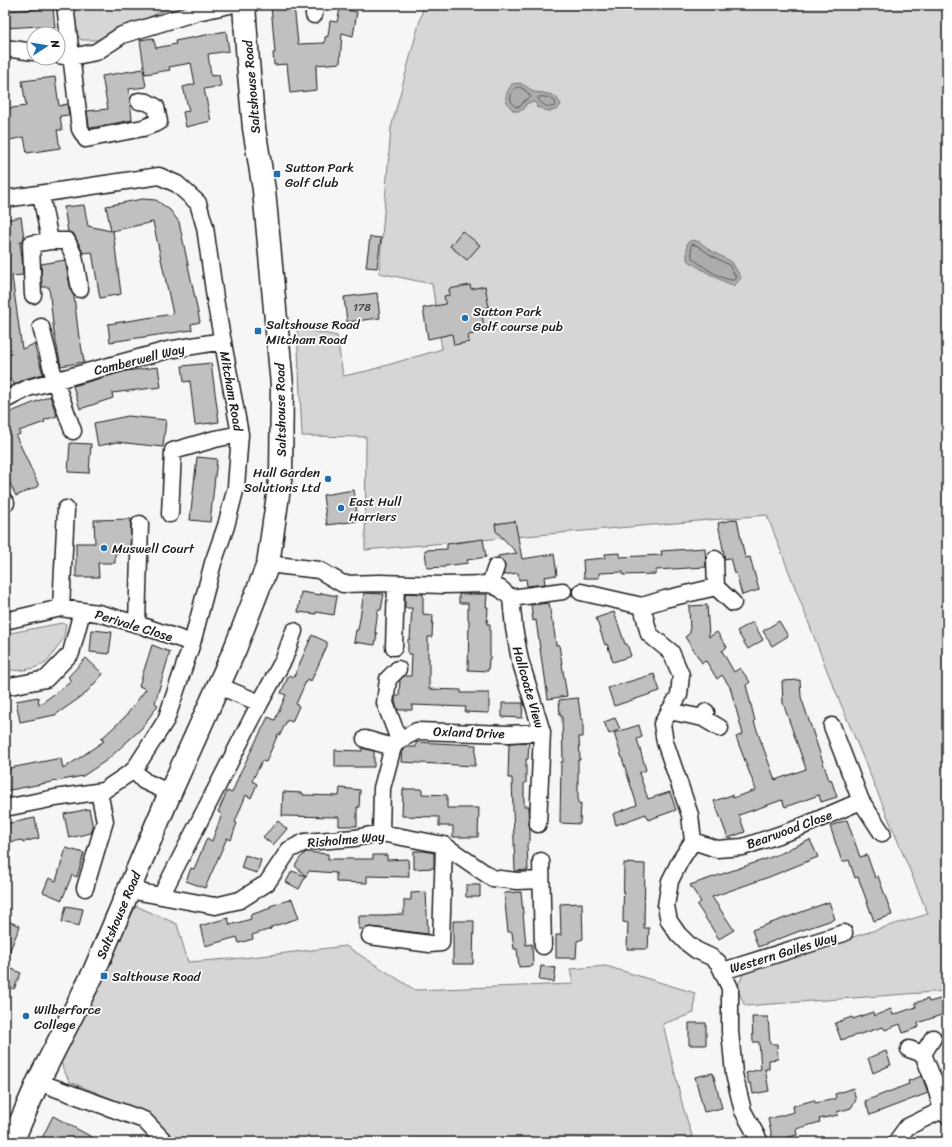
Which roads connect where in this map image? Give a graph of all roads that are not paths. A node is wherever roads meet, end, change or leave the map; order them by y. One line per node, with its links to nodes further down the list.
1 (65, 5): 4 (street)
2 (230, 5): 7 (street)
3 (244, 5): 25 (main road, Saltshouse Road)
4 (65, 26)
5 (5, 48): 6 (street)
6 (26, 51)
7 (66, 56)
8 (66, 61): 9 (street)
9 (139, 100)
10 (41, 194): 11 (street, Mitcham Road); 12 (street); 16 (street, Mitcham Road)
11 (5, 199)
12 (50, 241): 13 (street); 14 (street)
13 (80, 288)
14 (33, 295)
15 (46, 332): 17 (street)
16 (223, 341): 17 (street, Camberwell Way); 20 (street, Mitcham Road)
17 (55, 381): 18 (street, Camberwell Way); 19 (street)
18 (5, 400)
19 (73, 431)
20 (240, 434): 22 (street); 40 (street, Mitcham Road)
21 (66, 509): 35 (street)
22 (170, 514)
23 (140, 524): 38 (street)
24 (716, 559): 29 (street)
25 (268, 564): 27 (street); 43 (main road, Saltshouse Road)
26 (496, 566): 28 (street)
27 (396, 584): 28 (street); 41 (street)
28 (490, 584): 32 (street)
29 (716, 587): 33 (street); 34 (street)
30 (562, 591): 32 (street)
31 (581, 592): 33 (street)
32 (511, 598): 49 (street, Hallcoate View)
33 (642, 606): 46 (street)
34 (738, 606)
35 (60, 608): 36 (street, Perivale Close); 37 (street, Perivale Close)
36 (82, 611): 38 (street, Perivale Close); 44 (street)
37 (5, 621)
38 (137, 624): 40 (street, Perivale Close)
39 (294, 631): 45 (street)
40 (192, 643): 52 (street, Mitcham Road)
41 (394, 647)
42 (398, 669): 51 (street)
43 (219, 686): 45 (street); 54 (main road, Saltshouse Road)
44 (5, 687)
45 (260, 703): 66 (street)
46 (669, 711): 48 (street); 60 (street)
47 (832, 726): 55 (street)
48 (720, 728)
49 (542, 732): 51 (street, Oxland Drive); 57 (street, Hallcoate View)
50 (365, 739): 51 (street)
51 (396, 744): 58 (street)
52 (134, 770): 53 (street); 54 (street)
53 (99, 792): 56 (street); 64 (street)
54 (170, 794): 65 (main road, Saltshouse Road)
55 (861, 801): 59 (street); 60 (street, Bearwood Close)
56 (5, 808)
57 (538, 824)
58 (381, 833): 61 (street, Risholme Way); 66 (street, Risholme Way)
59 (882, 834)
60 (693, 842): 70 (street, Western Gailes Way)
61 (444, 845): 63 (street, Risholme Way); 68 (street)
62 (541, 861): 63 (street)
63 (541, 880): 69 (street)
64 (85, 888)
65 (129, 890): 66 (street, Risholme Way); 72 (main road, Saltshouse Road)
66 (162, 896)
67 (844, 933): 70 (street, Western Gailes Way)
68 (370, 936)
69 (543, 946)
70 (723, 971): 76 (street, Western Gailes Way)
71 (933, 1038): 73 (street)
72 (38, 1082): 74 (main road, Saltshouse Road); 75 (street)
73 (945, 1113): 77 (street)
74 (12, 1142)
75 (165, 1142)
76 (760, 1142)
77 (896, 1142)

